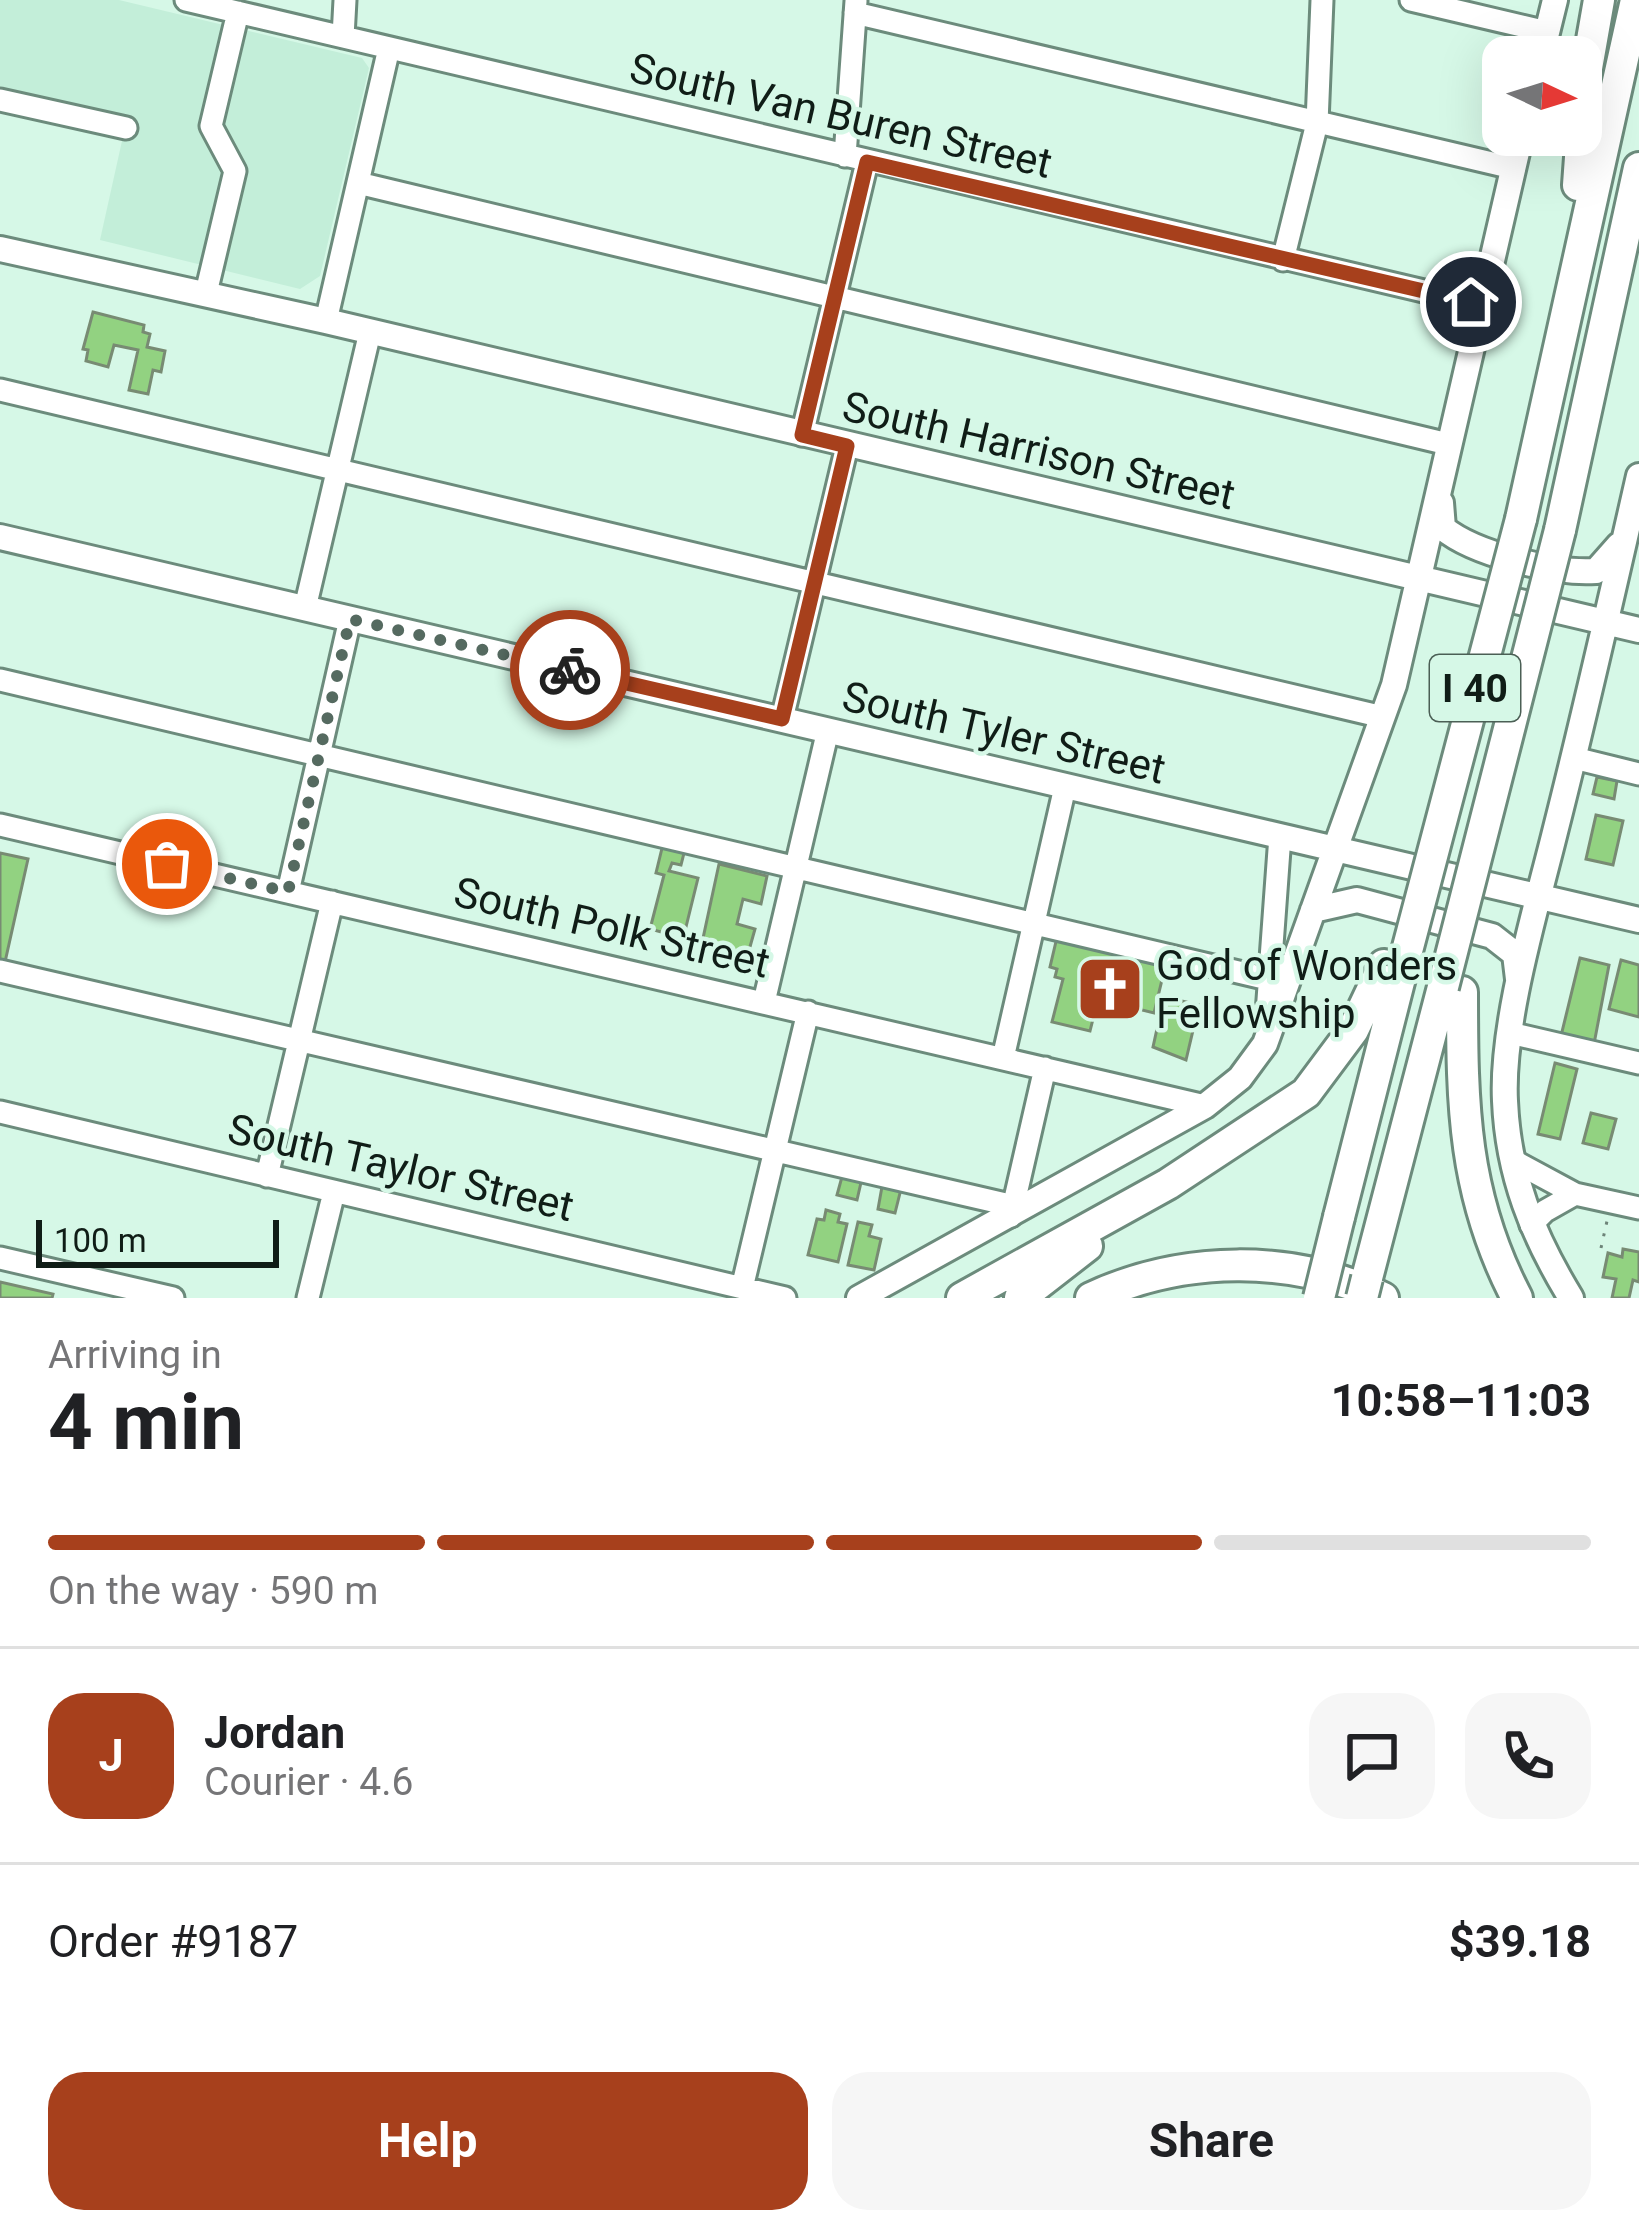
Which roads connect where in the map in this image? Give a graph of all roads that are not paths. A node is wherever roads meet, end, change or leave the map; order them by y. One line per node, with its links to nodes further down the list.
1 (186, 0): 9 (street, South Van Buren Street)
2 (345, 0): 12 (street)
3 (1322, 0): 15 (street)
4 (1411, 0): 10 (street)
5 (1555, 0): 11 (main road)
6 (1599, 0): 24 (highway)
7 (1636, 0): 24 (highway, I 40)
8 (852, 4): 15 (street); 18 (street)
9 (238, 12): 12 (street, South Van Buren Street); 25 (street)
10 (1517, 36)
11 (1546, 36)
12 (343, 38): 13 (street, South Van Buren Street)
13 (389, 48): 18 (street, South Van Buren Street); 21 (street)
14 (0, 100): 16 (street)
15 (1317, 123): 19 (street); 23 (street)
16 (126, 128)
17 (1516, 156): 19 (main road)
18 (856, 159): 23 (street, South Van Buren Street); 26 (street)
19 (1513, 168): 27 (main road)
20 (1639, 168): 66 (highway, I 40, bridge)
21 (358, 183): 26 (street); 28 (street)
22 (0, 249): 25 (main road, South Harrison Street)
23 (1283, 260): 27 (street, South Van Buren Street)
24 (1571, 284): 63 (highway, I 40, bridge)
25 (206, 293): 28 (main road, South Harrison Street)
26 (833, 297): 31 (street); 32 (street)
27 (1479, 304): 32 (main road)
28 (326, 321): 29 (main road, South Harrison Street)
29 (370, 332): 31 (main road, South Harrison Street); 34 (street)
30 (0, 390): 34 (street)
31 (802, 435): 33 (main road, South Harrison Street)
32 (1448, 444): 36 (main road)
33 (847, 446): 39 (main road, South Harrison Street); 40 (street)
34 (338, 469): 40 (street); 41 (street)
35 (1638, 481): 38 (main road)
36 (1439, 482): 38 (main road); 39 (main road)
37 (0, 537): 41 (main road, South Tyler Street)
38 (1622, 542): 43 (main road)
39 (1421, 579): 43 (main road, South Harrison Street); 46 (main road)
40 (814, 583): 46 (street); 47 (street)
41 (305, 608): 42 (main road, South Tyler Street)
42 (350, 619): 47 (main road, South Tyler Street); 49 (street)
43 (1605, 622): 44 (main road, South Harrison Street); 50 (main road)
44 (1639, 631)
45 (0, 680): 49 (street)
46 (1383, 717): 55 (main road)
47 (782, 719): 48 (main road, South Tyler Street)
48 (828, 730): 52 (main road, South Tyler Street); 56 (street)
49 (320, 756): 56 (street); 57 (street)
50 (1574, 758): 51 (street); 58 (main road)
51 (1639, 774)
52 (1065, 787): 54 (main road, South Tyler Street); 62 (street)
53 (0, 825): 57 (street, South Polk Street)
54 (1280, 836): 55 (main road, South Tyler Street); 65 (street)
55 (1337, 848): 58 (main road, South Tyler Street); 60 (main road)
56 (796, 868): 62 (street); 68 (street)
57 (288, 892): 59 (street, South Polk Street)
58 (1539, 896): 61 (main road, South Tyler Street); 67 (main road)
59 (332, 902): 68 (street, South Polk Street); 71 (street)
60 (1312, 910): 67 (main road); 72 (main road)
61 (1639, 920)
62 (1034, 924): 65 (street); 73 (street)
63 (1393, 968): 81 (highway); 97 (highway, bridge)
64 (0, 971): 71 (street)
65 (1268, 980): 72 (street)
66 (1453, 989): 89 (highway); 98 (highway)
67 (1518, 994): 70 (main road)
68 (764, 1002): 69 (street, South Polk Street)
69 (808, 1012): 73 (street, South Polk Street); 78 (street)
70 (1510, 1033): 74 (street); 79 (main road)
71 (299, 1039): 78 (street); 80 (street)
72 (1265, 1044): 76 (main road)
73 (1003, 1058): 75 (street, South Polk Street)
74 (1639, 1063)
75 (1045, 1068): 76 (street, South Polk Street); 85 (street)
76 (1205, 1106): 85 (main road)
77 (0, 1112): 80 (street, South Taylor Street)
78 (775, 1149): 85 (street); 88 (street)
79 (1512, 1160): 83 (street); 86 (main road)
80 (267, 1176): 82 (street, South Taylor Street)
81 (1168, 1184): 94 (highway); 95 (highway)
82 (334, 1192): 88 (street, South Taylor Street); 91 (street)
83 (1575, 1194): 84 (street); 86 (street)
84 (1639, 1208)
85 (1012, 1211): 93 (main road)
86 (1531, 1225): 99 (main road)
87 (0, 1258): 90 (street)
88 (742, 1288): 92 (street, South Taylor Street)
89 (1369, 1293): 96 (highway)
90 (173, 1298)
91 (308, 1298)
92 (785, 1298)
93 (859, 1298)
94 (962, 1298)
95 (1020, 1298)
96 (1091, 1298)
97 (1319, 1298)
98 (1517, 1298)
99 (1571, 1298)

